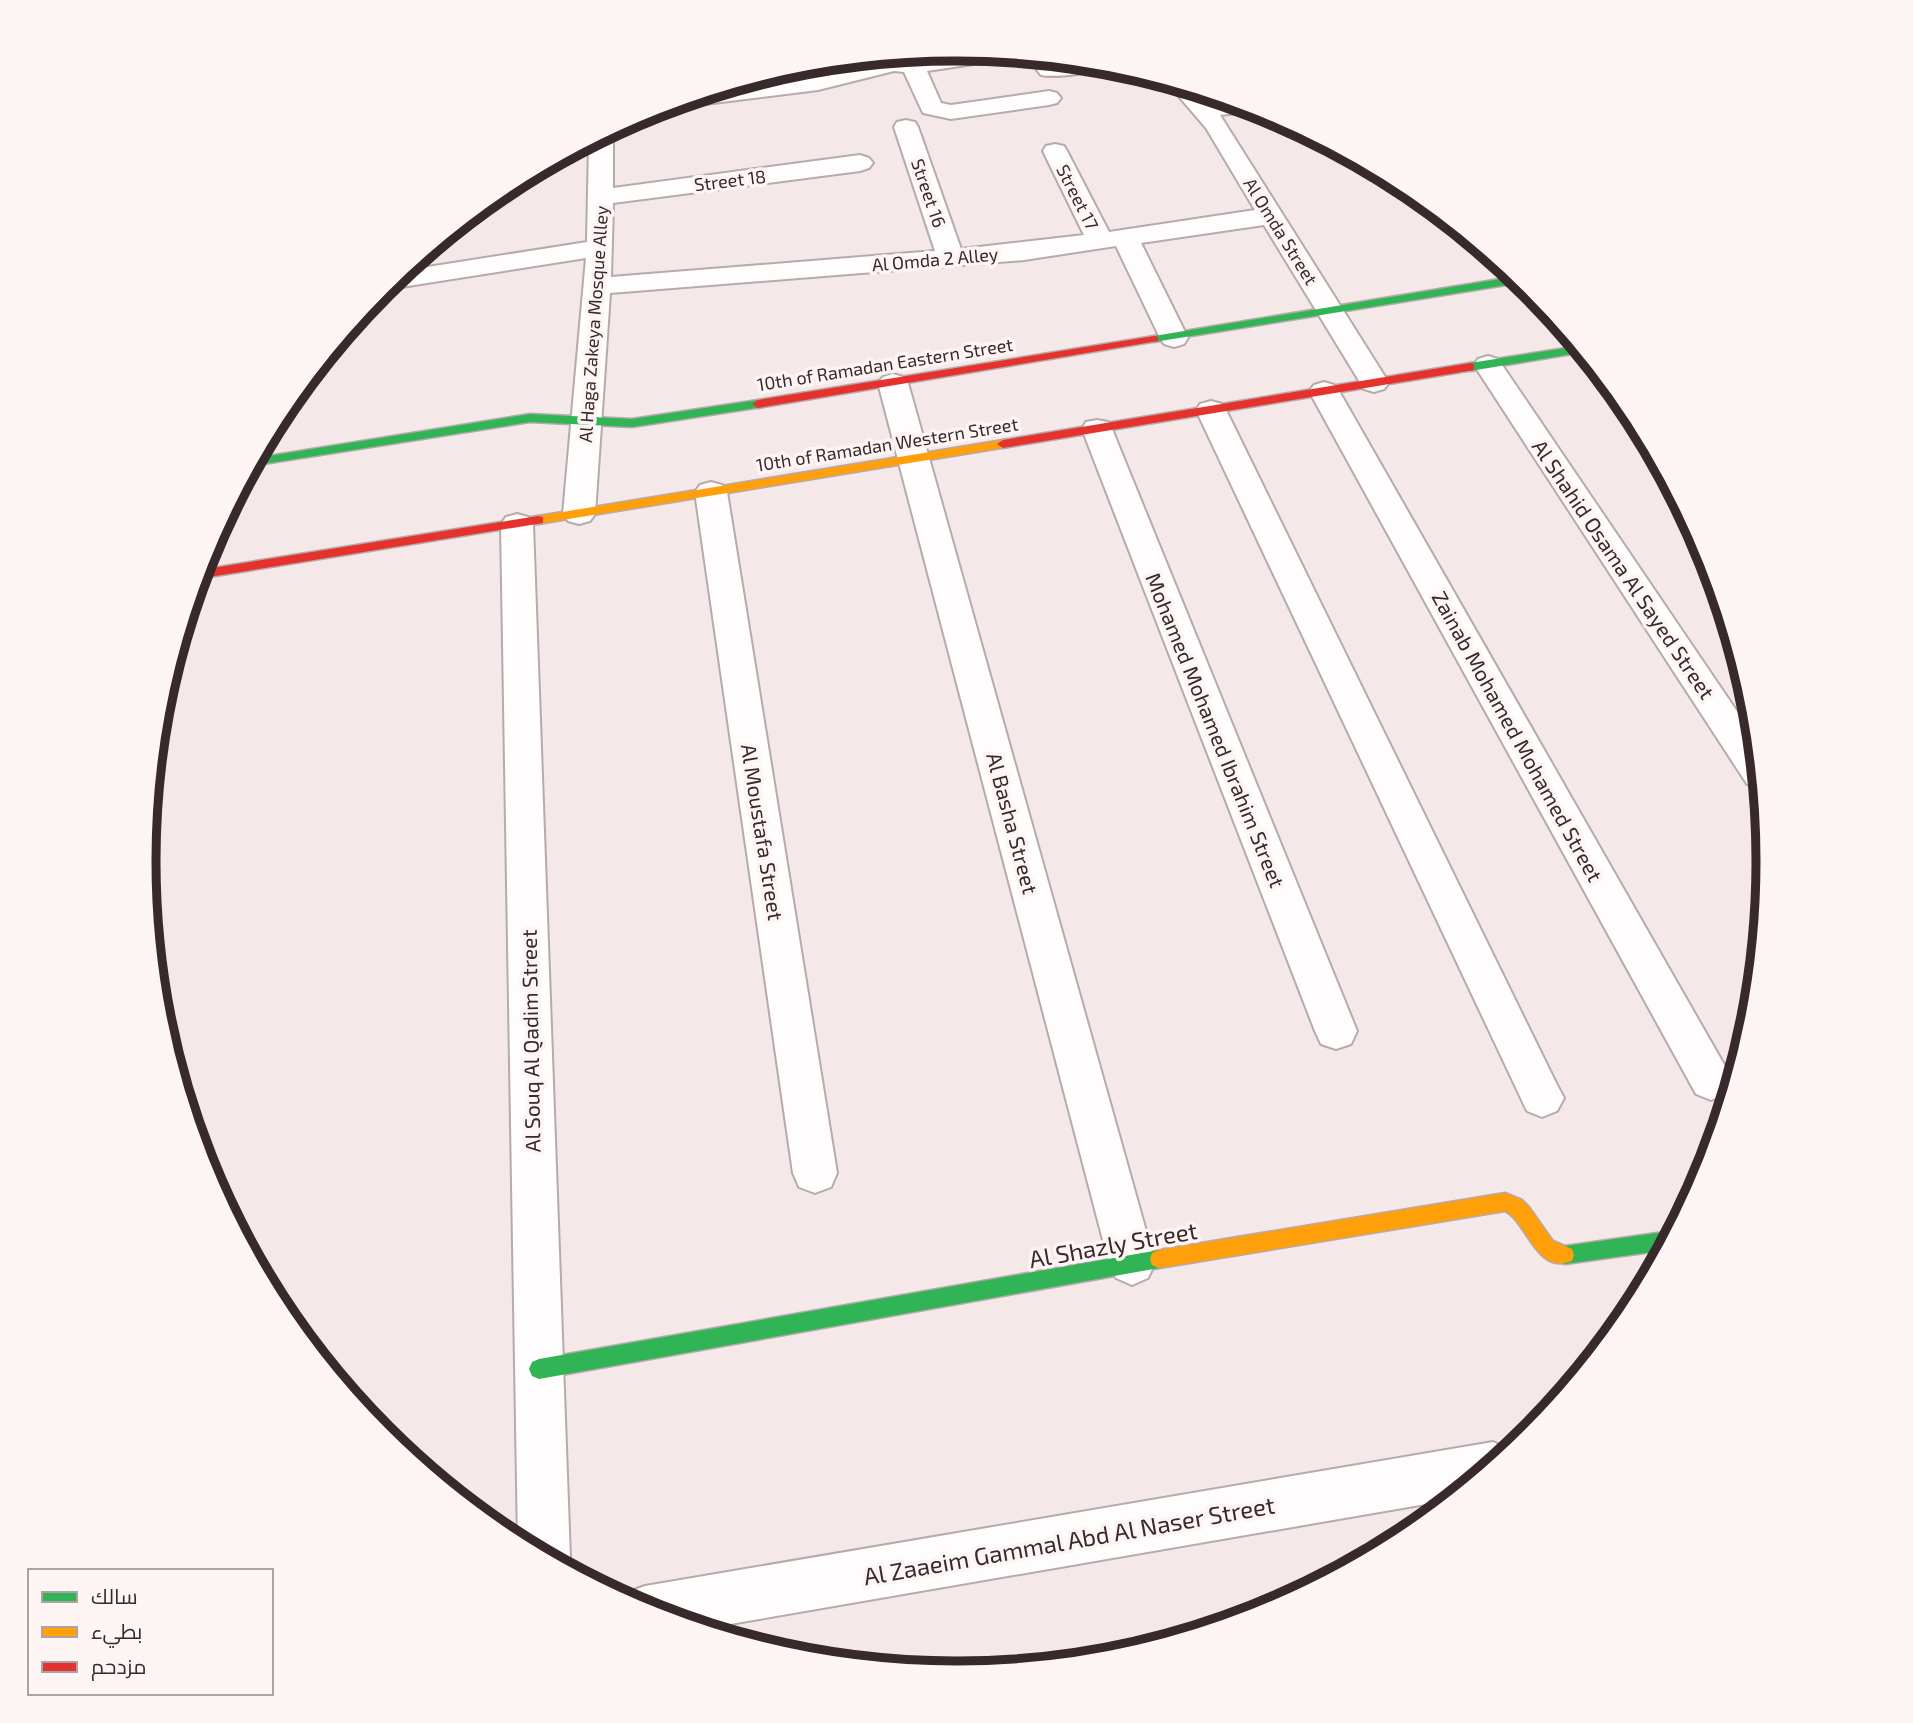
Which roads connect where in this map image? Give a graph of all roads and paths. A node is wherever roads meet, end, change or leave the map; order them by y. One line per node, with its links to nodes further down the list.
1 (904, 63): 6 (street)
2 (890, 64): 5 (street)
3 (1062, 68): 4 (street)
4 (1049, 70)
5 (734, 93)
6 (1049, 98)
7 (1193, 98): 9 (street, Al Omda Street)
8 (1223, 107): 9 (street)
9 (1204, 109): 15 (street, Al Omda Street)
10 (906, 127): 18 (street, Street 16)
11 (594, 149): 14 (street, Al Haga Zakeya Mosque Alley)
12 (1055, 151): 16 (street, Street 17)
13 (860, 163): 14 (street, Street 18)
14 (601, 197): 17 (street, Al Haga Zakeya Mosque Alley)
15 (1271, 216): 16 (street, Al Omda 2 Alley); 22 (street, Al Omda Street)
16 (1113, 240): 18 (street, Al Omda 2 Alley); 23 (street, Street 17)
17 (600, 248): 19 (street); 21 (street, Al Haga Zakeya Mosque Alley)
18 (951, 258): 21 (street, Al Omda 2 Alley)
19 (410, 278)
20 (1507, 282): 22 (street, 10th of Ramadan Eastern Street)
21 (597, 286): 30 (street, Al Haga Zakeya Mosque Alley)
22 (1331, 313): 23 (street, 10th of Ramadan Eastern Street); 27 (street, Al Omda Street)
23 (1174, 338): 26 (street, 10th of Ramadan Eastern Street)
24 (1572, 351): 25 (street, 10th of Ramadan Western Street)
25 (1488, 365): 27 (street, 10th of Ramadan Western Street); 38 (street, Al Shahid Osama Al Sayed Street)
26 (893, 383): 30 (street, 10th of Ramadan Eastern Street); 32 (street, Al Basha Street)
27 (1374, 383): 28 (street, 10th of Ramadan Western Street)
28 (1324, 391): 29 (street, 10th of Ramadan Western Street); 40 (street, Zainab Mohamed Mohamed Street)
29 (1211, 410): 31 (street, 10th of Ramadan Western Street); 41 (street)
30 (588, 421): 33 (street, 10th of Ramadan Eastern Street); 35 (street, Al Haga Zakeya Mosque Alley)
31 (1097, 429): 32 (street, 10th of Ramadan Western Street); 39 (street, Mohamed Mohamed Ibrahim Street)
32 (914, 459): 34 (street, 10th of Ramadan Western Street); 44 (street, Al Basha Street)
33 (263, 460)
34 (711, 492): 35 (street, 10th of Ramadan Western Street); 42 (street, Al Moustafa Street)
35 (579, 514): 36 (street, 10th of Ramadan Western Street)
36 (517, 524): 37 (street, 10th of Ramadan Western Street); 45 (street, Al Souq Al Qadim Street)
37 (210, 573)
38 (1750, 759)
39 (1336, 1031)
40 (1711, 1082)
41 (1542, 1098)
42 (815, 1173)
43 (1660, 1242): 44 (street, Al Shazly Street)
44 (1132, 1263): 45 (street, Al Shazly Street)
45 (538, 1369): 47 (street, Al Souq Al Qadim Street)
46 (1476, 1470): 48 (street, Al Zaaeim Gammal Abd Al Naser Street)
47 (544, 1547)
48 (669, 1608)

